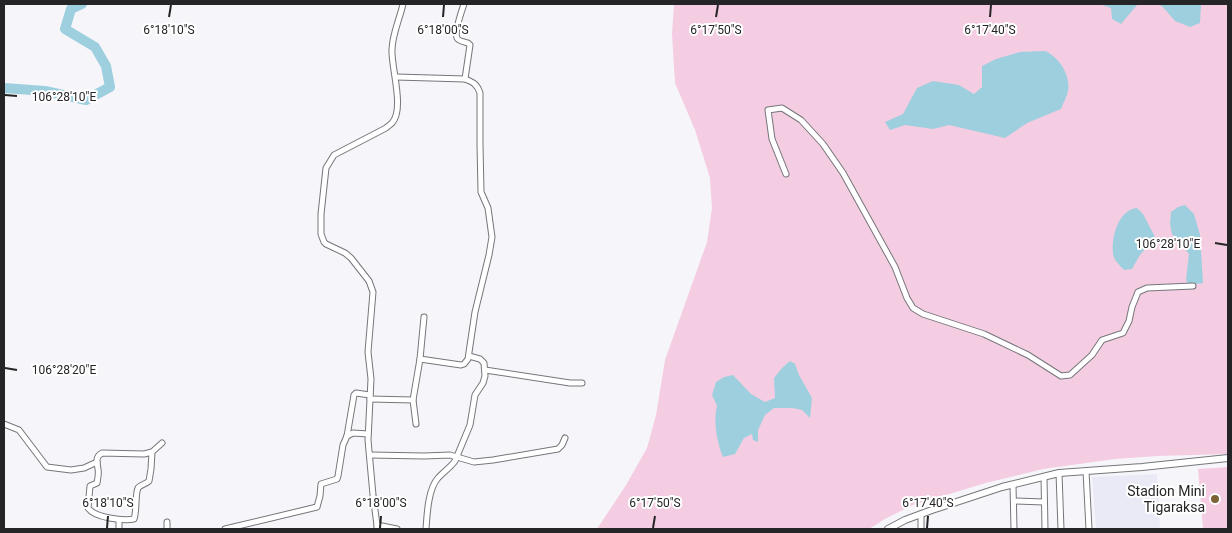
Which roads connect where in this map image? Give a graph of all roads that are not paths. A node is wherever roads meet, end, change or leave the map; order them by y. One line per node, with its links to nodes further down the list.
1 (404, 4): 3 (street)
2 (464, 4): 4 (street)
3 (396, 77): 4 (street); 12 (street)
4 (465, 79): 8 (street)
5 (786, 174): 6 (street)
6 (1193, 286)
7 (424, 317): 9 (street)
8 (469, 356): 9 (street); 10 (street)
9 (420, 359): 13 (street)
10 (485, 370): 11 (street); 22 (street)
11 (582, 383)
12 (370, 397): 13 (street); 16 (street); 17 (street)
13 (413, 400): 15 (street)
14 (4, 424): 24 (street)
15 (416, 424)
16 (368, 434): 17 (street); 21 (street)
17 (347, 436): 37 (street)
18 (565, 438): 22 (street)
19 (162, 443): 20 (street)
20 (152, 452): 24 (street); 32 (street)
21 (370, 455): 22 (street); 34 (street)
22 (456, 457): 39 (street)
23 (1228, 458): 25 (street)
24 (97, 462): 32 (street)
25 (1086, 471): 26 (street); 45 (street)
26 (1059, 473): 27 (street); 44 (street)
27 (1044, 477): 28 (street); 30 (street)
28 (1013, 485): 29 (street); 31 (street)
29 (1014, 500): 30 (street); 42 (street)
30 (1044, 502): 43 (street)
31 (921, 514): 40 (street); 41 (street)
32 (119, 520): 35 (street)
33 (167, 522): 36 (street)
34 (377, 527): 38 (street)
35 (119, 529)
36 (167, 529)
37 (225, 529)
38 (397, 529)
39 (426, 529)
40 (888, 529)
41 (921, 529)
42 (1014, 529)
43 (1045, 529)
44 (1061, 529)
45 (1089, 529)

